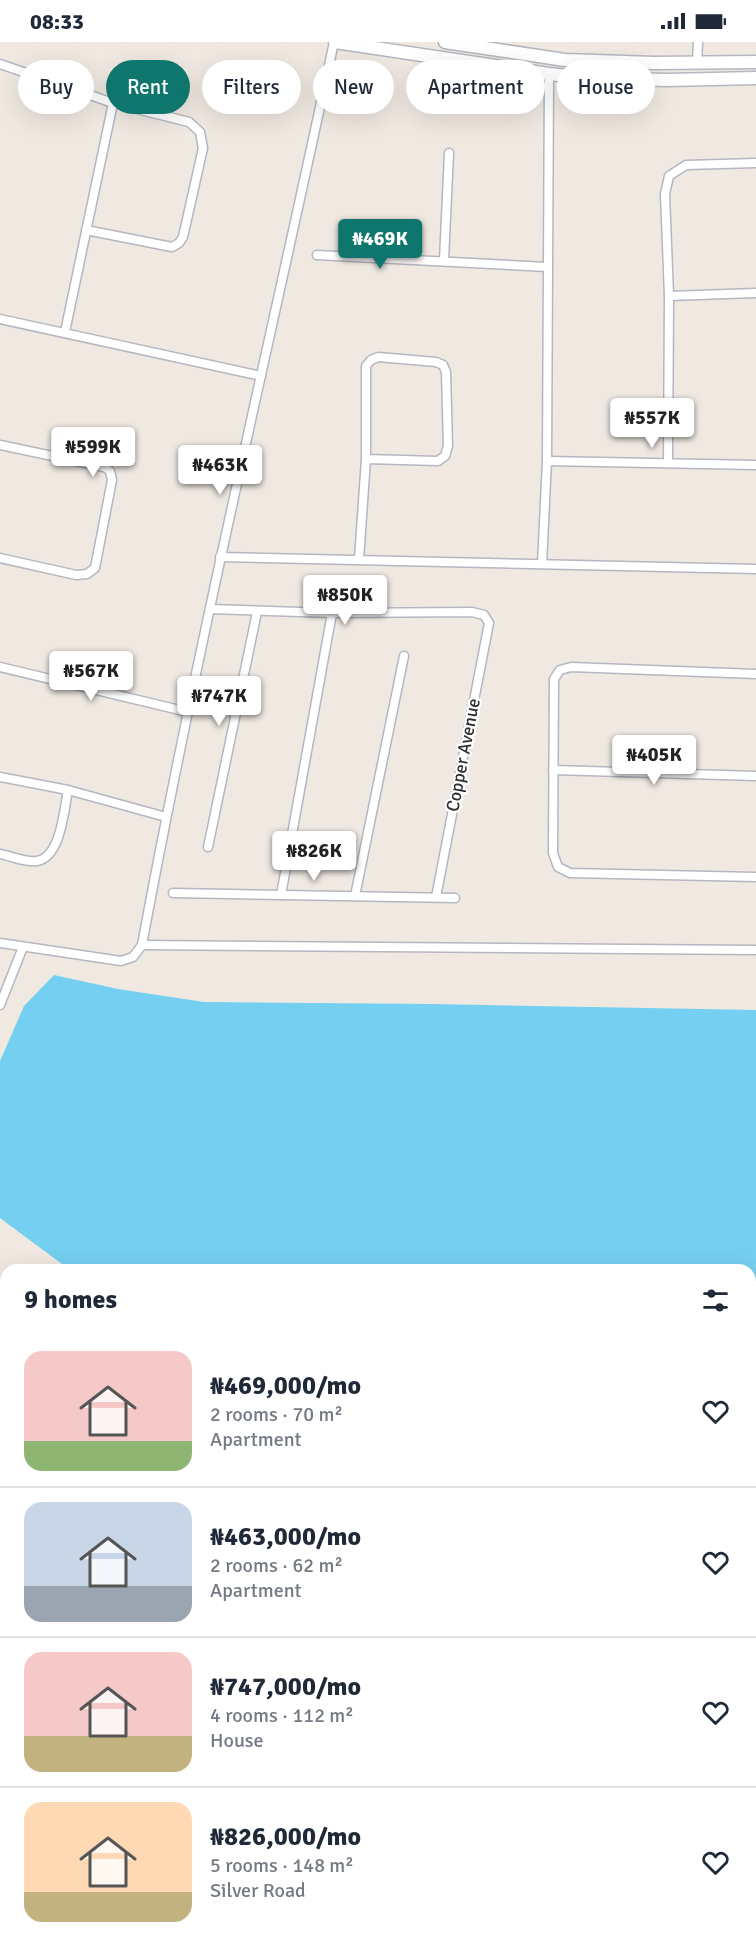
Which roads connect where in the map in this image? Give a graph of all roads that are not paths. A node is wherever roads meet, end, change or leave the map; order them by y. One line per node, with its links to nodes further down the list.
1 (335, 42): 7 (main road); 22 (street)
2 (445, 42): 5 (main road)
3 (698, 42): 5 (street)
4 (756, 62): 5 (main road)
5 (697, 63)
6 (0, 64): 9 (street)
7 (549, 74): 8 (main road); 17 (street)
8 (756, 78)
9 (106, 101)
10 (111, 114): 14 (street)
11 (157, 114): 14 (street)
12 (449, 153): 16 (street)
13 (756, 163): 19 (street)
14 (86, 230): 21 (street)
15 (317, 255): 16 (street)
16 (444, 260): 17 (street)
17 (547, 267): 25 (street)
18 (756, 293): 19 (street)
19 (669, 296): 26 (street)
20 (0, 319): 21 (street)
21 (65, 333): 22 (street)
22 (261, 376): 28 (street)
23 (0, 444): 29 (street)
24 (366, 459): 24 (street); 30 (street)
25 (547, 460): 26 (street); 31 (street)
26 (668, 462): 27 (street)
27 (756, 465)
28 (220, 557): 30 (street); 33 (street)
29 (0, 558)
30 (359, 559): 31 (street)
31 (542, 564): 32 (street)
32 (756, 569)
33 (210, 609): 34 (street); 39 (street)
34 (257, 612): 35 (street); 45 (street)
35 (332, 613): 49 (street); 51 (street, Copper Avenue)
36 (404, 656): 50 (street)
37 (0, 668): 39 (street)
38 (756, 674): 40 (street)
39 (188, 712): 44 (street)
40 (553, 770): 41 (street); 47 (street)
41 (756, 776)
42 (0, 777): 43 (street)
43 (68, 790): 44 (street); 46 (street)
44 (166, 817): 54 (street)
45 (207, 847)
46 (0, 854)
47 (756, 877)
48 (173, 893): 49 (street)
49 (281, 895): 50 (street)
50 (355, 896): 51 (street)
51 (436, 897): 52 (street)
52 (455, 898)
53 (0, 944): 55 (street)
54 (142, 945): 55 (street); 56 (street)
55 (23, 947): 57 (street)
56 (756, 950)
57 (0, 1005)

